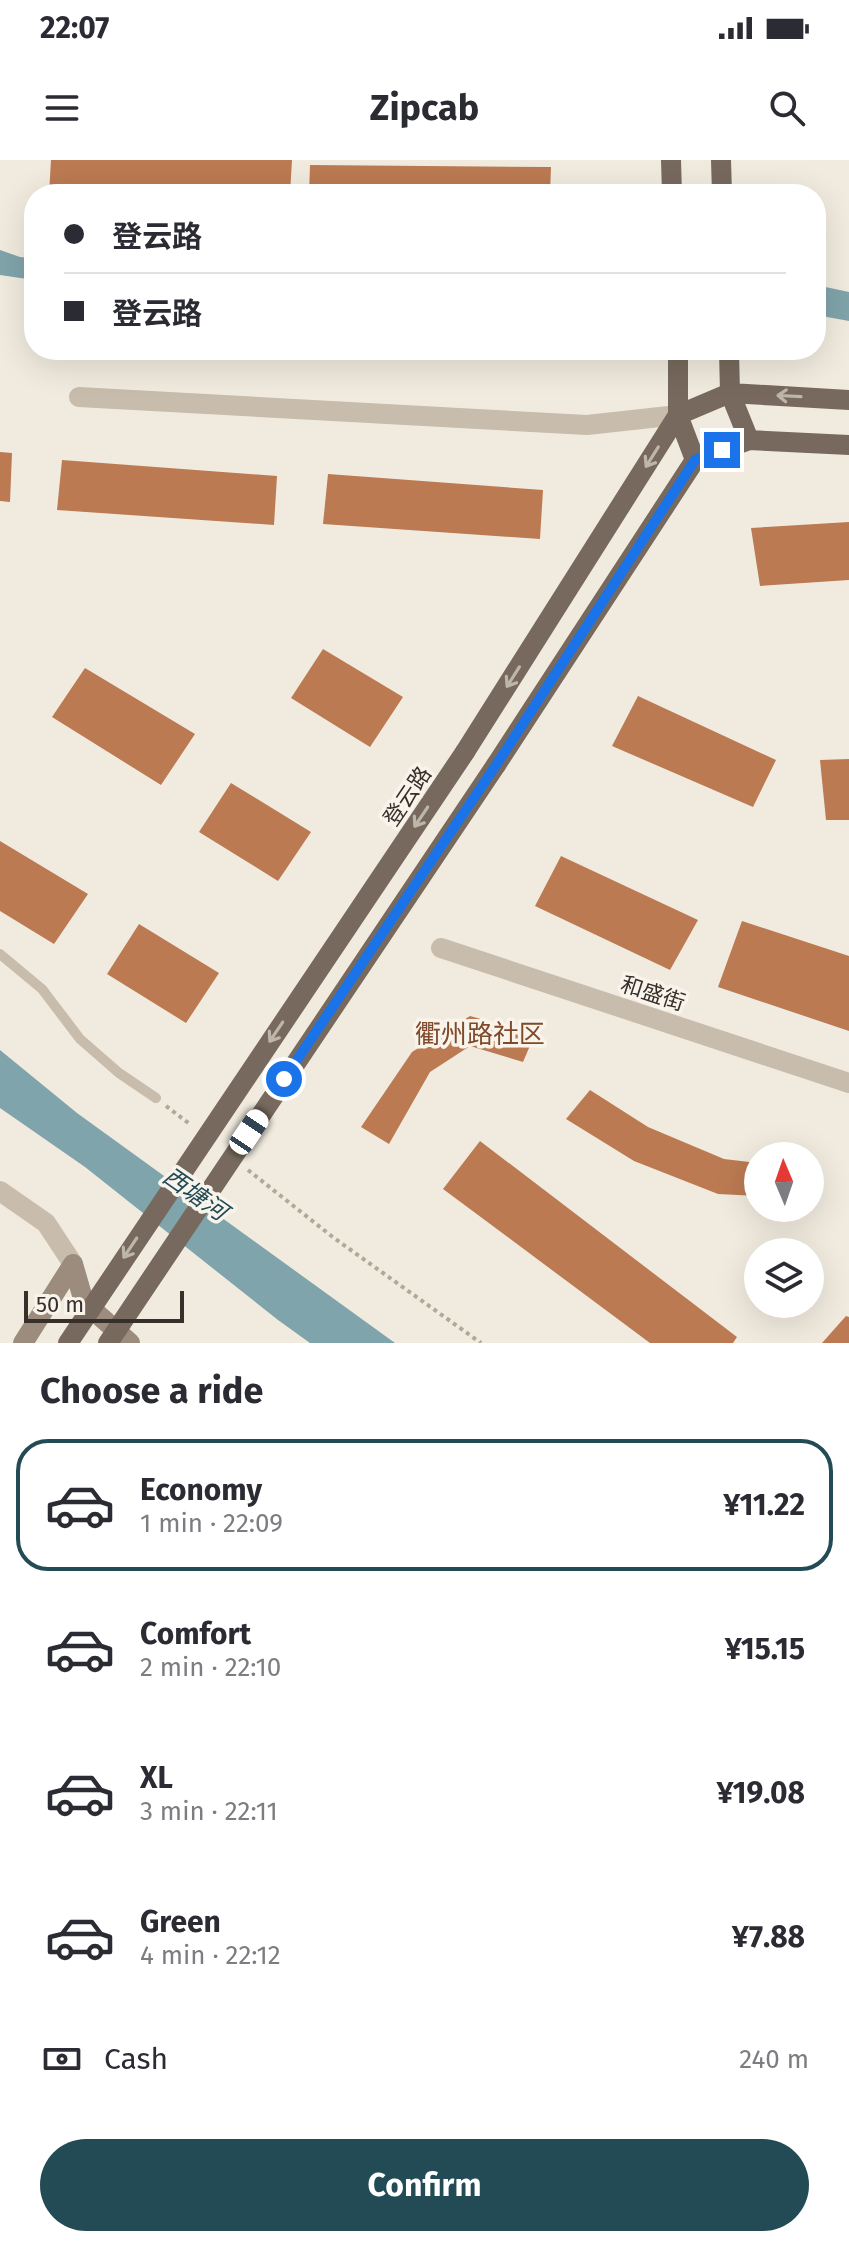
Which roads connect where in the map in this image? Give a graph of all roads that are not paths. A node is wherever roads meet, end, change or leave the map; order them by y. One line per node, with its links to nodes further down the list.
1 (671, 160): 3 (main road)
2 (721, 160): 4 (main road)
3 (672, 184)
4 (722, 184)
5 (678, 360): 10 (main road)
6 (729, 360): 7 (main road)
7 (730, 393): 9 (main road, one-way to 7); 10 (main road); 11 (main road)
8 (79, 397): 10 (street)
9 (849, 400)
10 (678, 415): 13 (main road); 21 (main road, 登云路, one-way to 21, bridge)
11 (749, 440): 12 (main road); 13 (main road)
12 (849, 445)
13 (695, 460): 22 (main road, bridge)
14 (441, 948): 16 (street, 和盛街)
15 (0, 954): 17 (lane)
16 (849, 1083)
17 (156, 1098)
18 (0, 1191): 19 (street)
19 (73, 1264): 20 (street); 23 (street)
20 (23, 1343)
21 (68, 1343)
22 (108, 1343)
23 (130, 1343)

